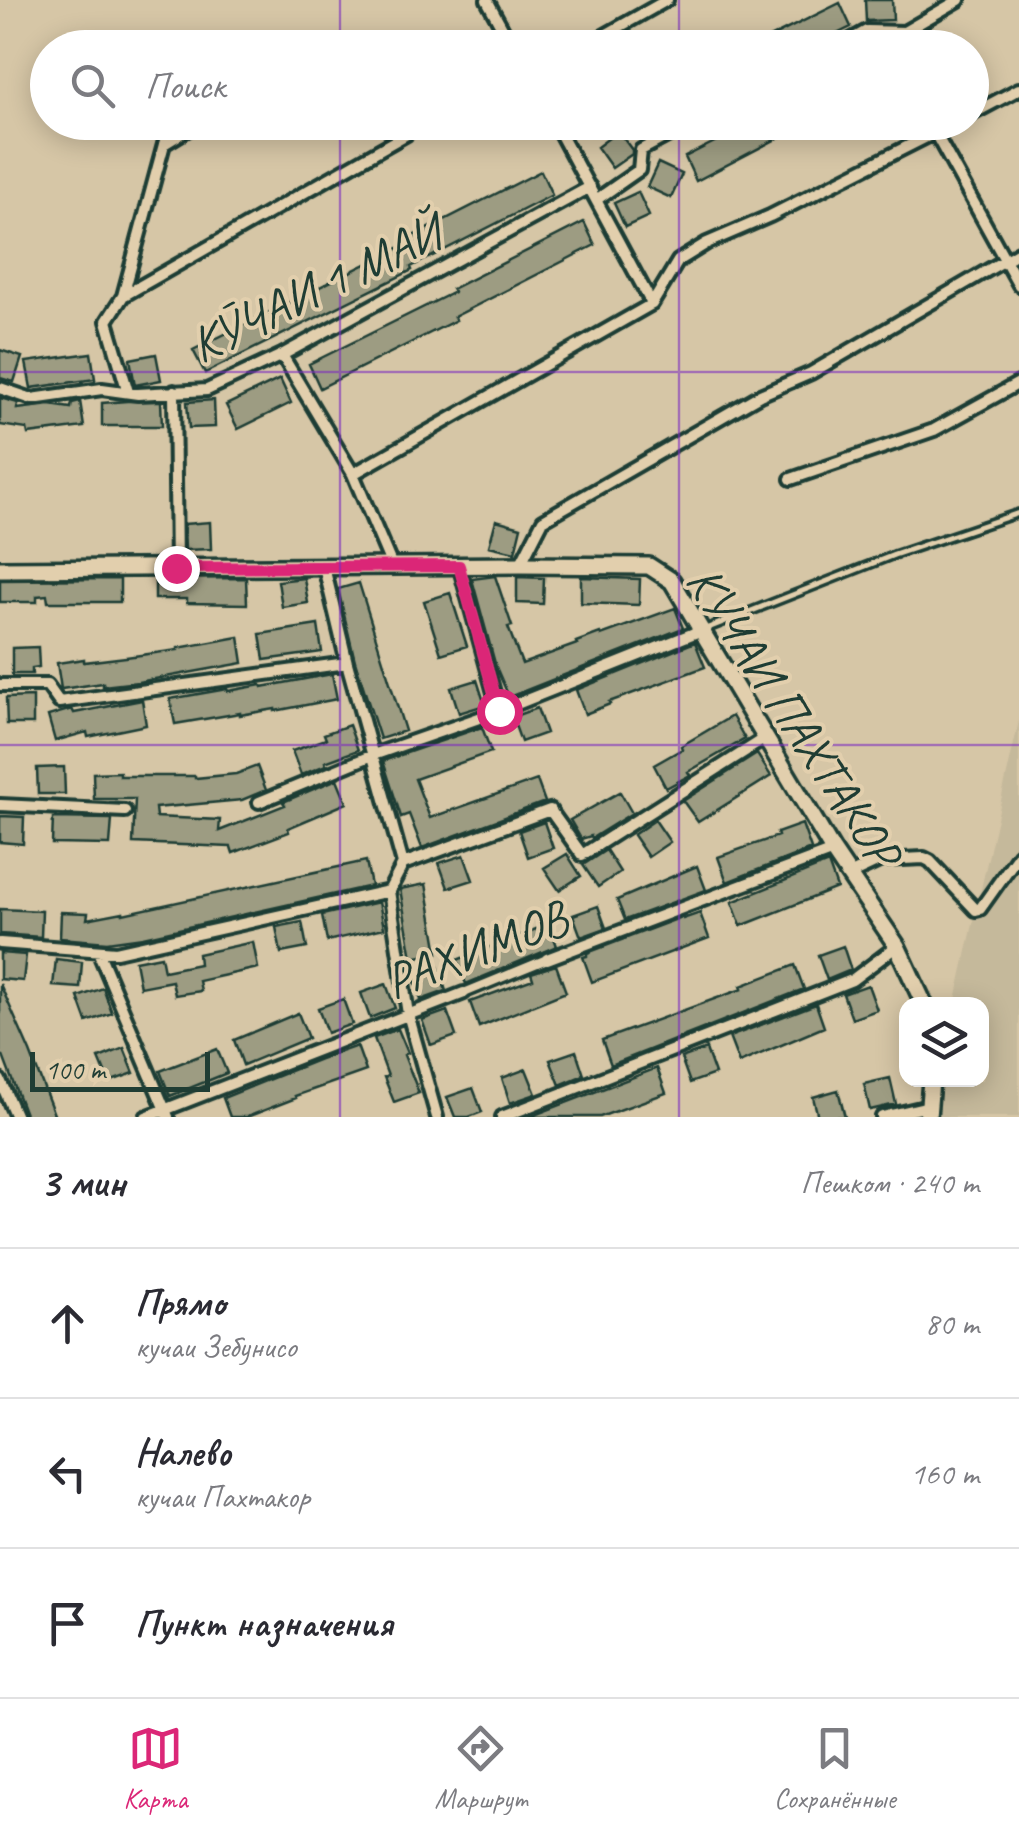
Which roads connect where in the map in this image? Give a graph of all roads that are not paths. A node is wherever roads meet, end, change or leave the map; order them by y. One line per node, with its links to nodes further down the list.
1 (487, 0): 4 (street)
2 (667, 0): 5 (street)
3 (959, 0): 6 (street)
4 (503, 30)
5 (614, 30)
6 (907, 30)
7 (1019, 89): 8 (street)
8 (989, 105)
9 (165, 140): 16 (street)
10 (171, 140): 16 (street)
11 (396, 140): 22 (street)
12 (564, 140): 17 (street)
13 (660, 140): 18 (street)
14 (922, 140): 23 (street)
15 (937, 140): 20 (street)
16 (164, 144): 22 (street)
17 (590, 188): 18 (street); 24 (street, КӮЧАИ 1 МАЙ)
18 (596, 200): 23 (street)
19 (1019, 252): 20 (street)
20 (1005, 259): 21 (street); 32 (street)
21 (1019, 285)
22 (123, 296): 28 (street)
23 (652, 304): 29 (street)
24 (282, 355): 27 (street, КӮЧАИ 1 МАЙ); 29 (street)
25 (1019, 383): 30 (street)
26 (0, 388): 28 (street, КӮЧАИ 1 МАЙ)
27 (174, 391): 28 (street, КӮЧАИ 1 МАЙ); 36 (street)
28 (128, 392)
29 (353, 474): 33 (street)
30 (791, 479)
31 (1019, 513): 38 (lane)
32 (520, 564): 34 (main road, КУЧАИ ПАХТАКОР); 38 (main road, КУЧАИ ПАХТАКОР)
33 (392, 566): 34 (main road, КУЧАИ ПАХТАКОР); 35 (main road, КУЧАИ ПАХТАКОР)
34 (459, 566): 41 (street)
35 (324, 567): 36 (main road, КУЧАИ ПАХТАКОР); 39 (street)
36 (176, 568): 37 (main road, КУЧАИ ПАХТАКОР)
37 (0, 569)
38 (702, 630): 41 (street); 42 (main road, КУЧАИ ПАХТАКОР)
39 (347, 664): 40 (street); 43 (street)
40 (0, 686)
41 (499, 711): 43 (street)
42 (764, 739): 47 (main road, КУЧАИ ПАХТАКОР); 49 (street)
43 (373, 755): 44 (street); 49 (street)
44 (260, 802)
45 (0, 805): 46 (street)
46 (125, 810)
47 (833, 852): 50 (main road, КУЧАИ ПАХТАКОР); 55 (street, РАХИМОВ)
48 (1019, 854): 50 (street)
49 (404, 864): 51 (street)
50 (849, 875): 53 (main road, КУЧАИ ПАХТАКОР)
51 (389, 891): 54 (street); 58 (street)
52 (0, 943): 54 (street)
53 (897, 946): 57 (main road, КУЧАИ ПАХТАКОР); 66 (street)
54 (98, 951): 62 (street)
55 (547, 959): 56 (street, РАХИМОВ)
56 (464, 993): 58 (street, РАХИМОВ)
57 (921, 997)
58 (408, 1014): 62 (street, РАХИМОВ); 65 (street)
59 (0, 1080): 63 (street)
60 (930, 1087): 61 (main road)
61 (928, 1112): 67 (street)
62 (166, 1113): 64 (street, РАХИМОВ)
63 (16, 1117)
64 (146, 1117)
65 (438, 1117)
66 (502, 1117)
67 (882, 1117)

